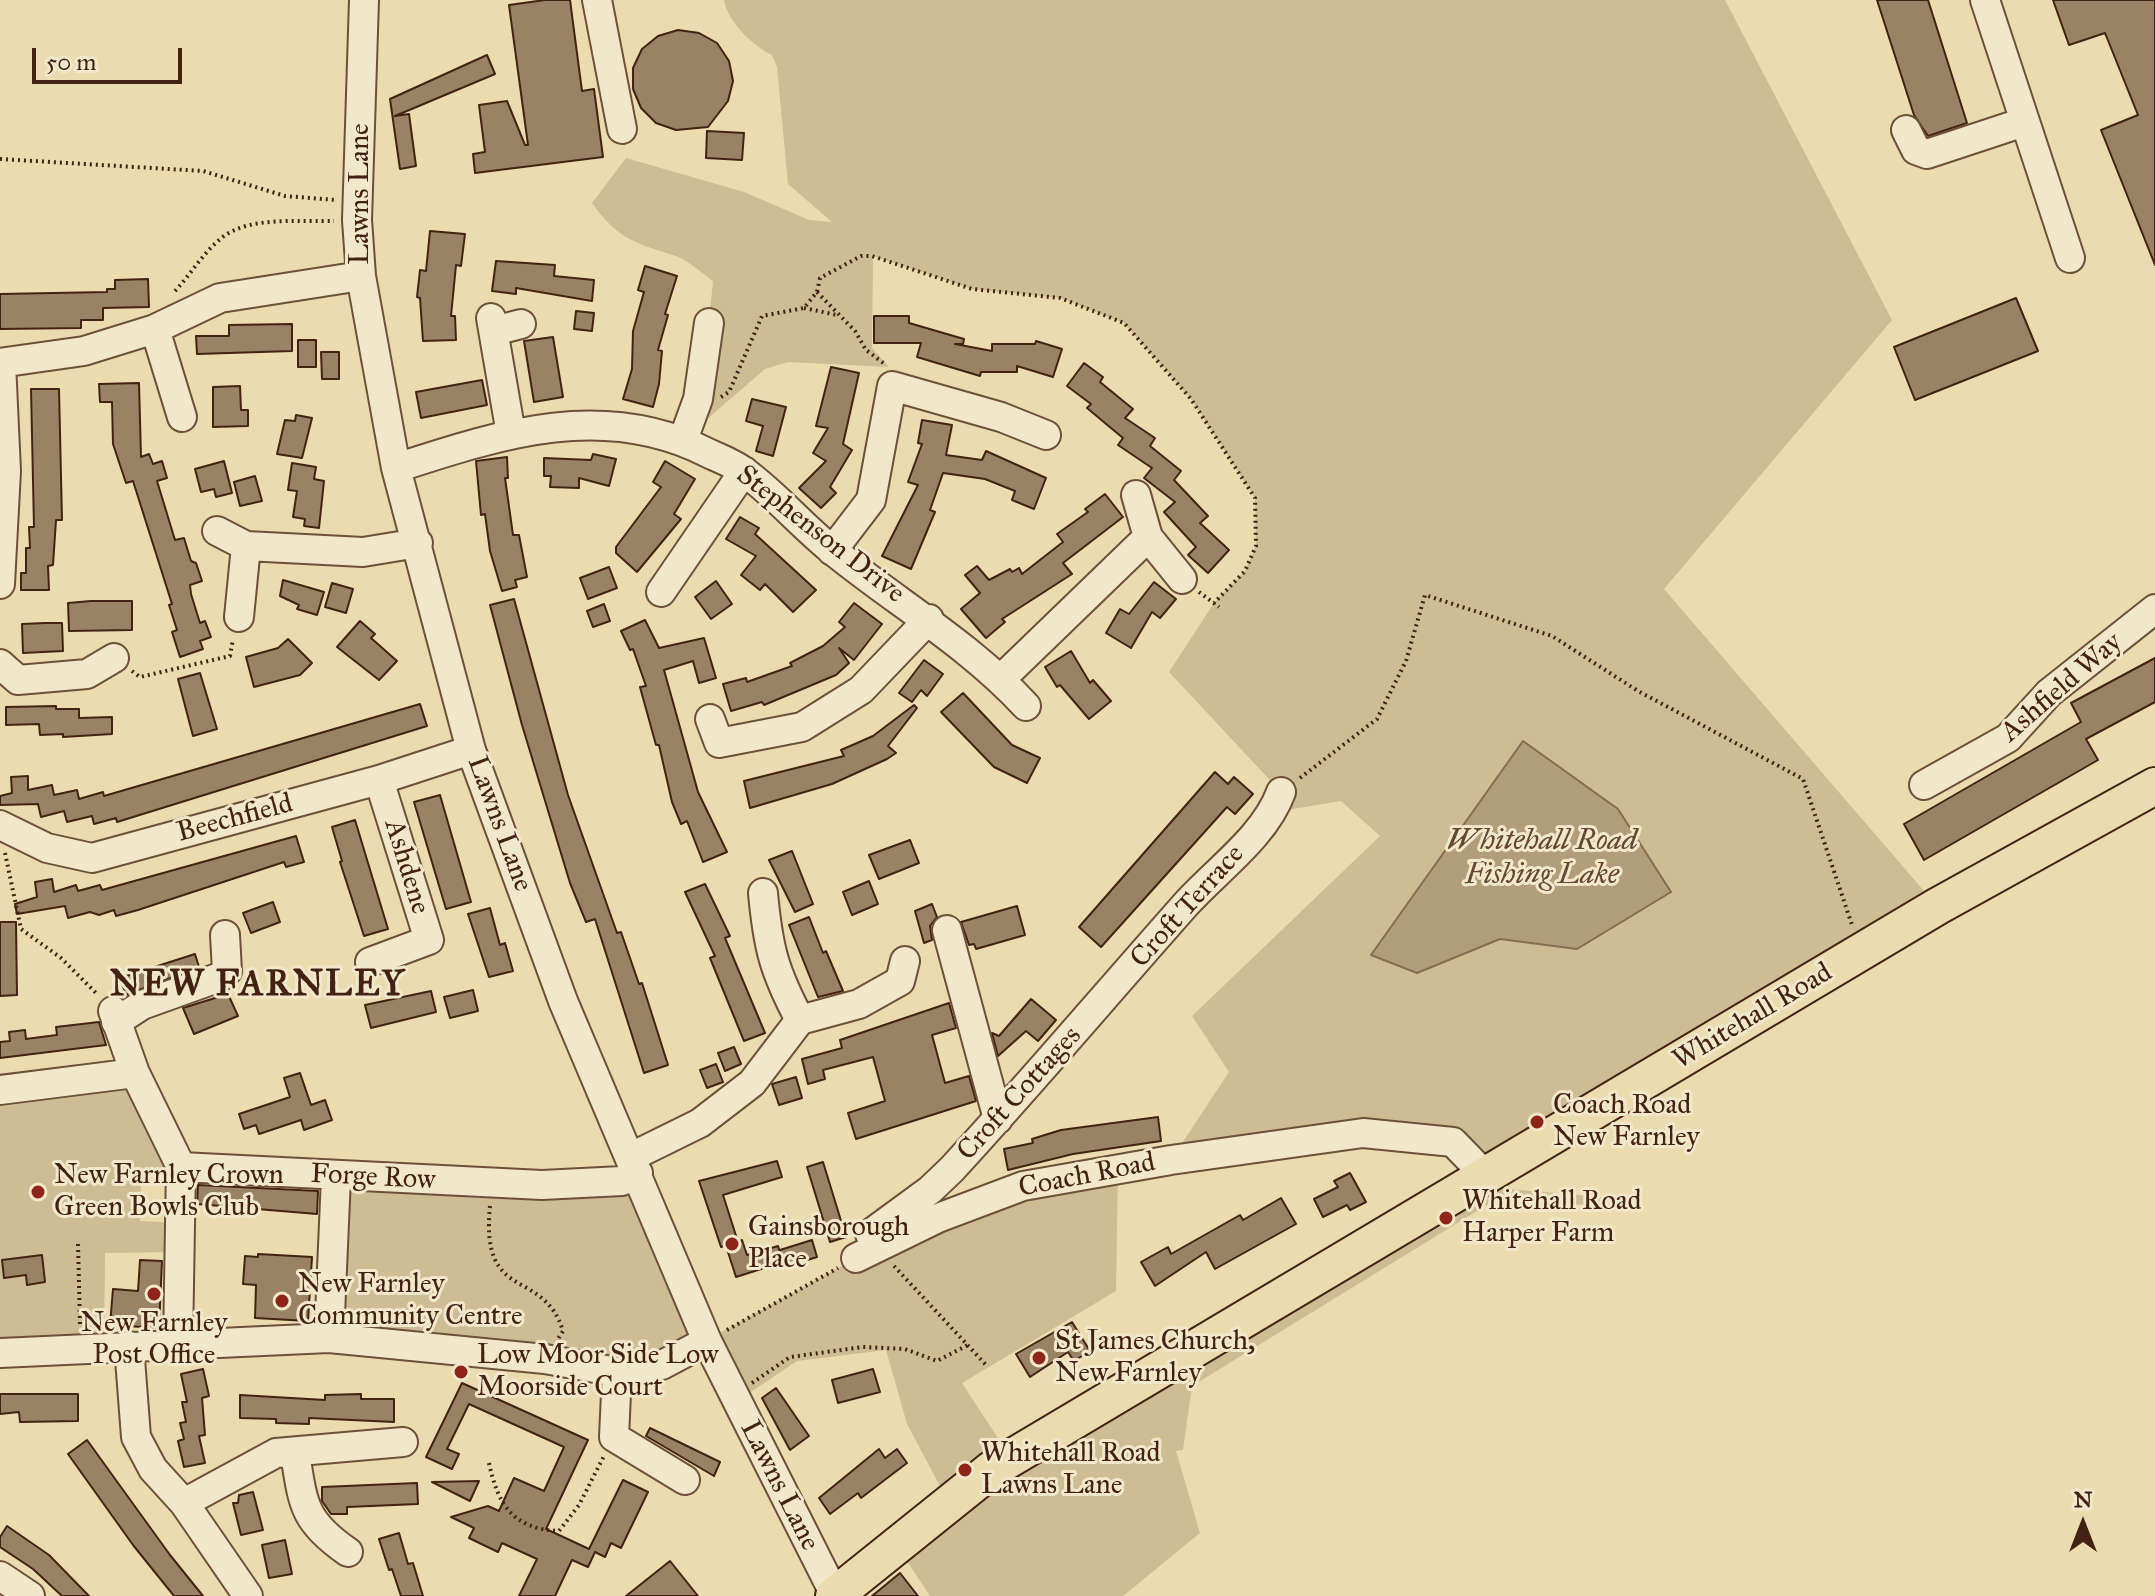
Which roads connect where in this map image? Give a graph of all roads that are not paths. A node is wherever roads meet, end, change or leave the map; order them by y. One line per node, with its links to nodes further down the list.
1 (364, 0): 8 (street, Lawns Lane)
2 (597, 0): 5 (street)
3 (1985, 0): 4 (street)
4 (2024, 122): 6 (street); 7 (street)
5 (622, 129)
6 (1906, 130)
7 (2070, 258)
8 (361, 276): 11 (street); 17 (street, Lawns Lane)
9 (709, 323): 16 (street)
10 (502, 324): 14 (street)
11 (155, 329): 12 (street); 13 (street)
12 (0, 363): 26 (street)
13 (182, 417)
14 (511, 434): 16 (street, Stephenson Drive); 17 (street, Stephenson Drive)
15 (1046, 435): 24 (street)
16 (683, 440): 18 (street, Stephenson Drive)
17 (396, 468): 22 (street, Lawns Lane)
18 (744, 471): 24 (street, Stephenson Drive); 27 (street)
19 (1136, 495): 21 (street)
20 (217, 531): 23 (street)
21 (1148, 537): 25 (street); 33 (street)
22 (418, 543): 23 (street); 36 (street, Lawns Lane)
23 (246, 546): 29 (street)
24 (832, 551): 30 (street, Stephenson Drive)
25 (1182, 579)
26 (0, 584)
27 (661, 592)
28 (2155, 609): 38 (street, Ashfield Way)
29 (239, 617)
30 (929, 619): 33 (street, Stephenson Drive); 35 (street)
31 (114, 658): 32 (street)
32 (0, 664)
33 (1001, 679): 34 (street, Stephenson Drive)
34 (1026, 706)
35 (716, 743)
36 (471, 750): 37 (street, Beechfield); 52 (street, Lawns Lane)
37 (379, 780): 41 (street, Beechfield); 46 (street, Ashdene)
38 (1924, 785)
39 (2155, 786): 54 (main road, Whitehall Road)
40 (1281, 792): 47 (street, Croft Terrace)
41 (2, 833)
42 (763, 893): 48 (street)
43 (947, 930): 51 (street)
44 (225, 935): 49 (street)
45 (905, 961): 48 (street)
46 (370, 962)
47 (1089, 1019): 51 (street, Croft Cottages)
48 (800, 1020): 52 (street, Forge Row)
49 (135, 1073): 50 (street); 53 (street)
50 (0, 1090)
51 (998, 1119): 56 (street, Croft Cottages)
52 (634, 1165): 55 (street, Forge Row); 58 (street, Lawns Lane)
53 (181, 1167): 55 (street, Forge Row); 59 (street)
54 (1486, 1176): 56 (street, Coach Road); 69 (main road, Whitehall Road)
55 (336, 1177): 57 (street)
56 (866, 1252)
57 (329, 1338): 59 (street); 62 (street)
58 (707, 1341): 62 (street); 69 (street, Lawns Lane)
59 (178, 1343): 60 (street)
60 (129, 1346): 61 (street); 66 (street)
61 (0, 1353)
62 (617, 1372): 65 (street)
63 (403, 1442): 64 (street)
64 (295, 1453): 66 (street); 67 (street)
65 (685, 1480)
66 (184, 1503): 71 (street)
67 (348, 1552)
68 (0, 1576): 70 (street)
69 (834, 1595)
70 (30, 1596)
71 (248, 1596)

